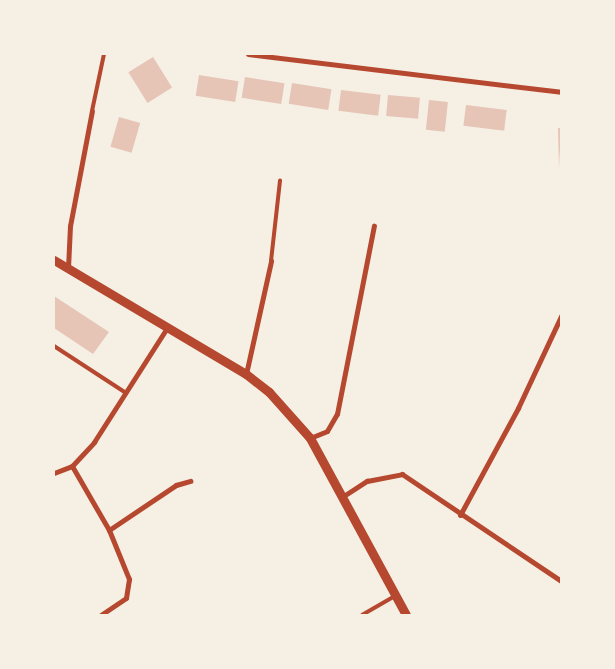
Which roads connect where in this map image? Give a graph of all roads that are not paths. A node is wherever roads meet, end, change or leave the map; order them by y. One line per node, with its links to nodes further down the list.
1 (104, 54): 4 (lane)
2 (248, 54): 3 (street)
3 (561, 92)
4 (92, 111): 9 (street)
5 (280, 181): 8 (lane)
6 (374, 226): 15 (street)
7 (54, 260): 9 (street)
8 (271, 261): 13 (street)
9 (68, 268): 11 (street)
10 (561, 316): 20 (street)
11 (167, 328): 13 (street); 14 (street)
12 (54, 346): 14 (lane)
13 (246, 374): 15 (street)
14 (126, 393): 16 (street)
15 (310, 438): 19 (street)
16 (72, 466): 17 (street); 21 (street)
17 (54, 473)
18 (190, 481): 21 (street)
19 (342, 497): 20 (street); 23 (street)
20 (460, 515): 22 (street)
21 (109, 530): 24 (street)
22 (561, 580)
23 (396, 596): 25 (lane); 26 (street)
24 (101, 615)
25 (362, 615)
26 (406, 615)

